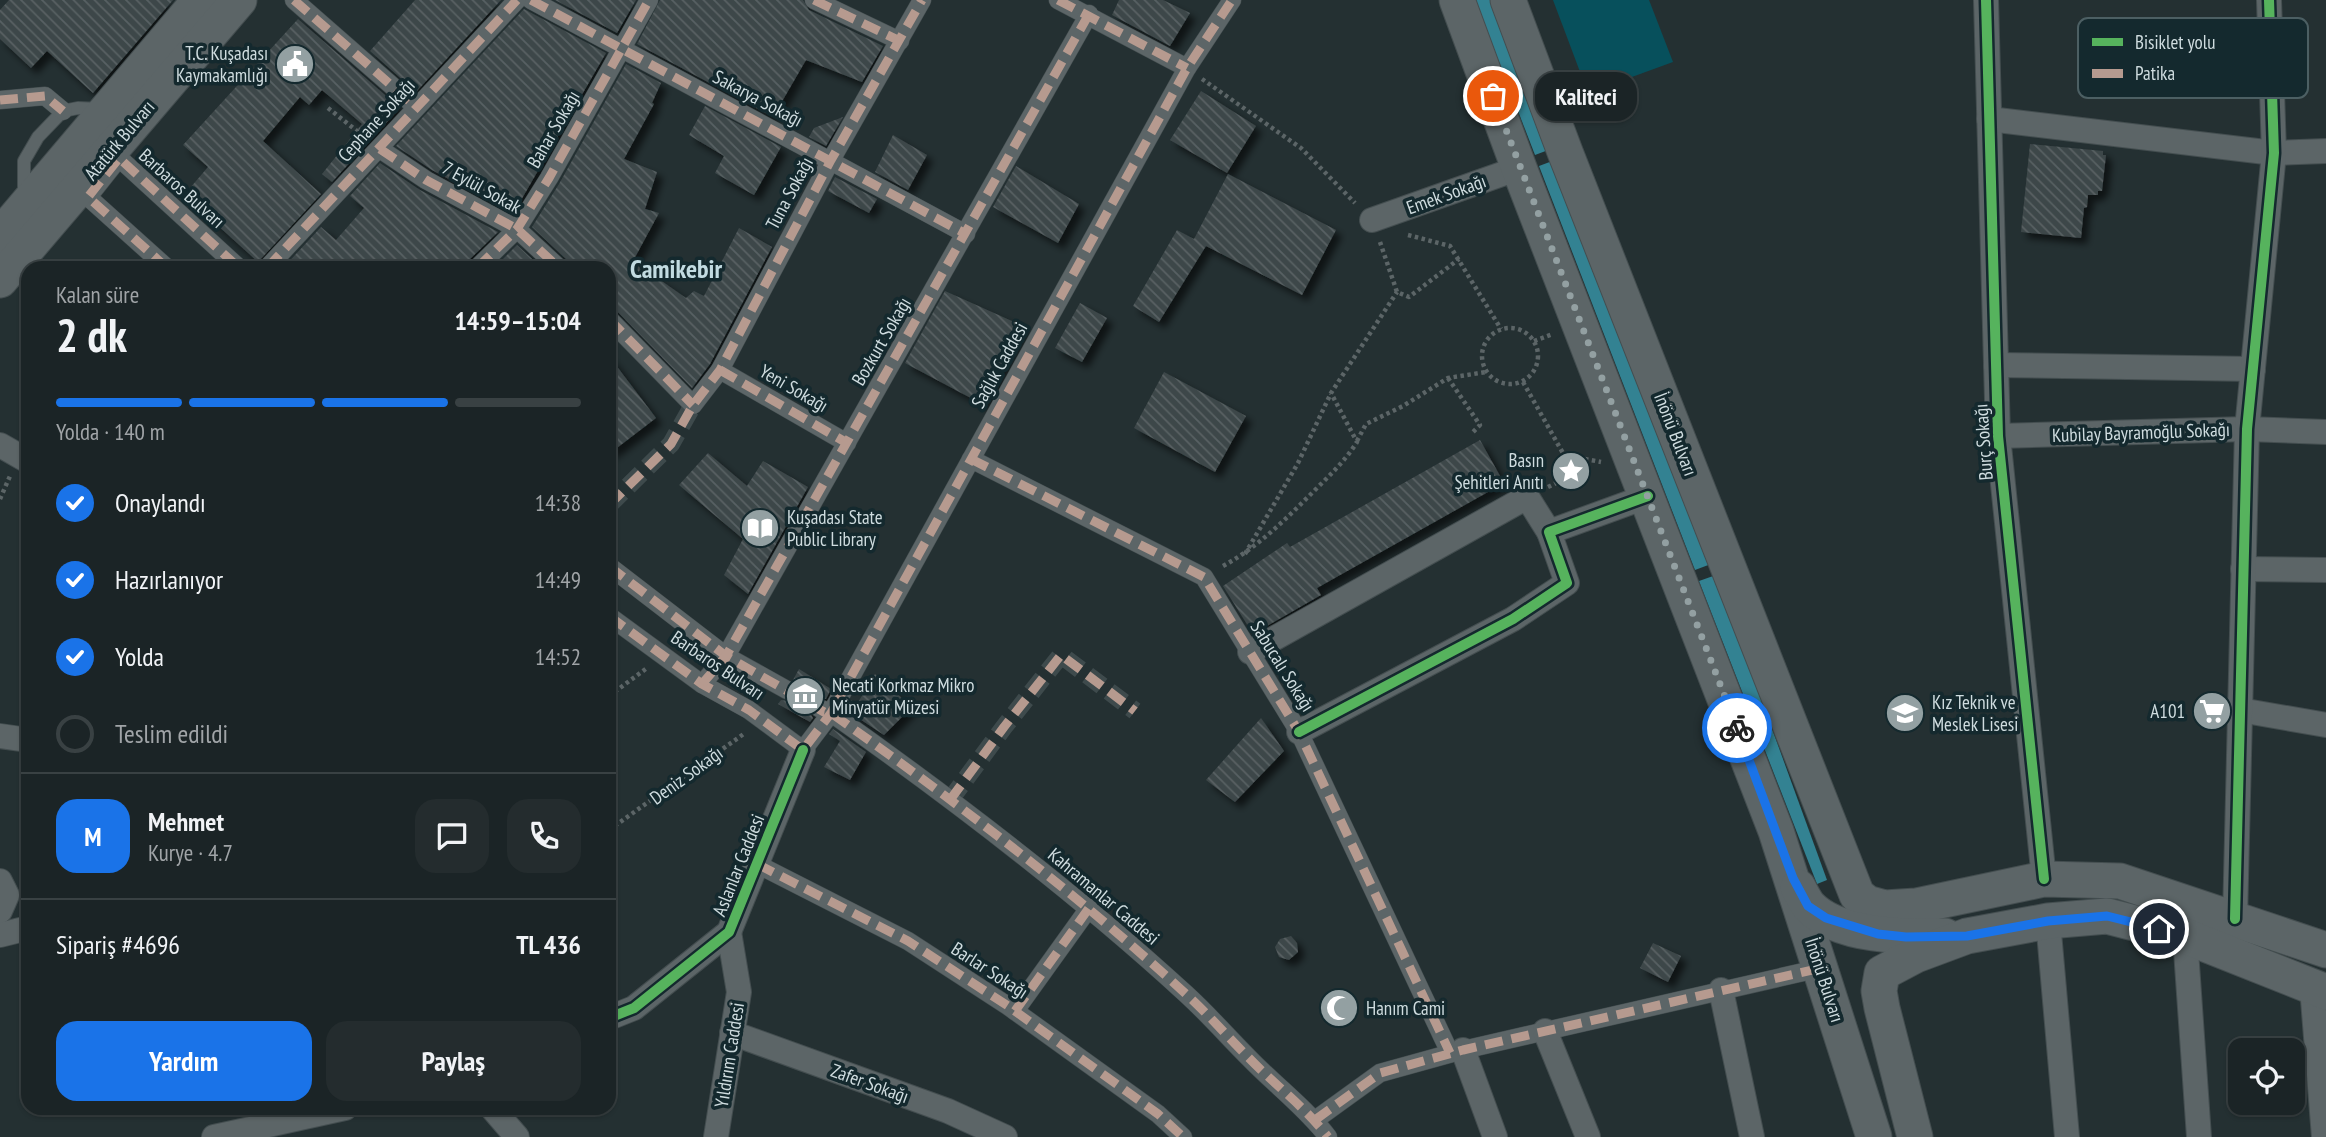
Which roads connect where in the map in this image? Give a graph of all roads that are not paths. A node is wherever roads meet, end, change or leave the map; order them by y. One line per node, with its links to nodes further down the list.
1 (200, 0): 23 (main road, Atatürk Bulvarı)
2 (239, 0): 41 (main road, Atatürk Bulvarı)
3 (294, 0): 22 (street)
4 (517, 0): 22 (street, Cephane Sokağı)
5 (531, 0): 18 (street, Sakarya Sokağı)
6 (649, 0): 18 (street, Bahar Sokağı)
7 (814, 0): 17 (street)
8 (922, 0): 17 (street, Tuna Sokağı)
9 (1058, 0): 15 (street)
10 (1232, 0): 19 (street, Sağlık Caddesi)
11 (1457, 0): 30 (main road, İnönü Bulvarı)
12 (1508, 0): 72 (main road, İnönü Bulvarı)
13 (1986, 0): 25 (street, Burç Sokağı)
14 (2269, 0): 16 (street)
15 (1088, 14): 19 (street); 34 (street, Bozkurt Sokağı)
16 (2270, 18)
17 (900, 41): 29 (street, Tuna Sokağı)
18 (622, 51): 29 (street, Sakarya Sokağı); 33 (street, Bahar Sokağı)
19 (1187, 68): 52 (street, Sağlık Caddesi)
20 (2272, 98): 28 (street)
21 (0, 100): 24 (street)
22 (415, 106): 26 (street, Cephane Sokağı)
23 (107, 109): 24 (lane); 31 (main road, Atatürk Bulvarı)
24 (63, 111): 31 (lane)
25 (1989, 119): 28 (street); 43 (street, Burç Sokağı)
26 (380, 149): 33 (street, 7 Eylül Sokak); 38 (street, Cephane Sokağı)
27 (2326, 151): 28 (street)
28 (2274, 153): 44 (street)
29 (831, 160): 34 (street, Sakarya Sokağı); 45 (street, Tuna Sokağı)
30 (1519, 167): 32 (street, Emek Sokağı); 53 (main road, İnönü Bulvarı)
31 (24, 207): 35 (main road, Atatürk Bulvarı)
32 (1372, 220)
33 (517, 229): 39 (street, Bahar Sokağı); 40 (street, 7 Eylül Sokak)
34 (966, 234): 49 (street, Bozkurt Sokağı)
35 (0, 236)
36 (159, 261): 37 (street, Barbaros Bulvarı)
37 (231, 261)
38 (274, 261)
39 (484, 261)
40 (551, 261)
41 (0, 280)
42 (616, 326): 45 (street, Tuna Sokağı)
43 (1996, 365): 44 (street); 48 (street, Burç Sokağı)
44 (2253, 369): 46 (street)
45 (720, 370): 49 (street, Yeni Sokağı)
46 (2247, 429): 47 (street, Kubilay Bayramoğlu Sokağı); 48 (street, Kubilay Bayramoğlu Sokağı); 55 (street)
47 (2326, 432)
48 (1998, 436): 72 (street, Burç Sokağı)
49 (848, 443): 60 (street, Bozkurt Sokağı)
50 (0, 445): 51 (street)
51 (21, 457)
52 (971, 459): 59 (street, Sabucalı Sokağı); 64 (street, Sağlık Caddesi)
53 (1648, 496): 54 (street); 71 (main road, İnönü Bulvarı)
54 (1549, 532): 59 (street); 66 (street)
55 (2244, 569): 56 (street); 63 (street)
56 (2326, 570)
57 (616, 571): 60 (street, Barbaros Bulvarı)
58 (616, 621): 61 (street, Barbaros Bulvarı)
59 (1250, 652): 66 (street, Sabucalı Sokağı)
60 (726, 656): 61 (street, Bozkurt Sokağı); 62 (street, Barbaros Bulvarı)
61 (702, 684): 69 (street, Barbaros Bulvarı)
62 (787, 690)
63 (2240, 710): 65 (street); 76 (street)
64 (825, 711): 69 (street, Sağlık Caddesi); 74 (street, Kahramanlar Caddesi)
65 (2326, 725)
66 (1299, 732): 91 (street, Sabucalı Sokağı)
67 (0, 736): 68 (street)
68 (21, 739)
69 (803, 750): 70 (street, Aslanlar Caddesi)
70 (757, 864): 79 (street, Aslanlar Caddesi); 87 (street, Barlar Sokağı)
71 (1793, 878): 81 (main road); 84 (main road, İnönü Bulvarı)
72 (2044, 879): 76 (main road)
73 (0, 881): 75 (street)
74 (1089, 908): 87 (street); 94 (street, Kahramanlar Caddesi)
75 (0, 911)
76 (2235, 919): 83 (main road)
77 (2048, 921): 81 (main road); 82 (main road); 106 (street)
78 (21, 930): 80 (street)
79 (729, 932): 88 (street, Aslanlar Caddesi); 90 (street, Yıldırım Caddesi)
80 (0, 934)
81 (1967, 936): 105 (main road)
82 (2185, 936): 85 (main road); 107 (street)
83 (2326, 950)
84 (1821, 968): 86 (street); 104 (main road, İnönü Bulvarı)
85 (2319, 989): 108 (street)
86 (1721, 990): 89 (street); 103 (street)
87 (1016, 1011): 99 (street, Barlar Sokağı)
88 (616, 1015)
89 (1545, 1031): 91 (street); 102 (street)
90 (732, 1033): 97 (street, Yıldırım Caddesi); 98 (street, Zafer Sokağı)
91 (1457, 1052): 94 (street); 101 (street)
92 (308, 1115): 95 (street)
93 (498, 1115): 96 (street)
94 (1315, 1120): 100 (street, Kahramanlar Caddesi)
95 (214, 1137)
96 (517, 1137)
97 (716, 1137)
98 (1005, 1137)
99 (1183, 1137)
100 (1328, 1137)
101 (1495, 1137)
102 (1588, 1137)
103 (1752, 1137)
104 (1874, 1137)
105 (1915, 1137)
106 (2067, 1137)
107 (2199, 1137)
108 (2324, 1137)

